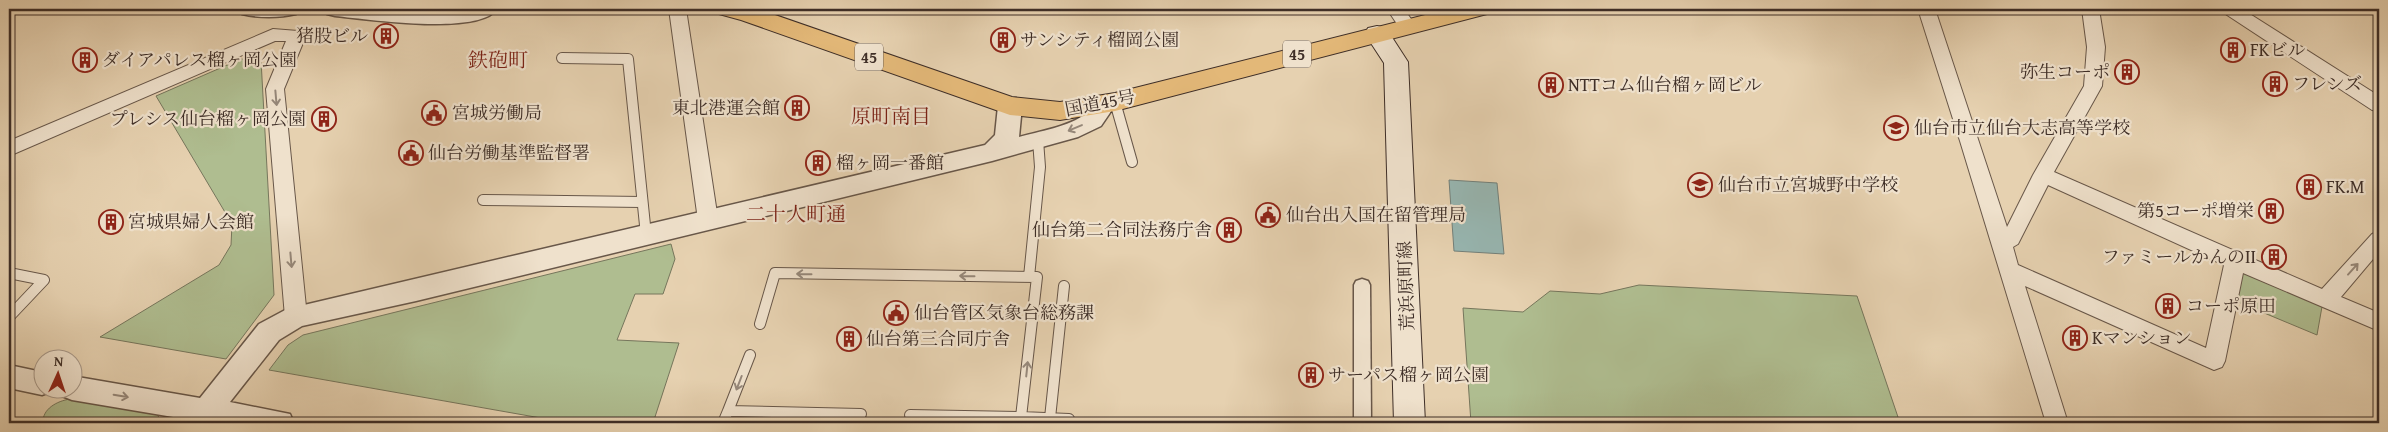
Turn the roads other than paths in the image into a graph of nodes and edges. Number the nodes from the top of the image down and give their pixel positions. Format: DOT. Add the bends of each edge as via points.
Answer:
graph roads {
  1 [pos="250,9"];
  2 [pos="288,9"];
  3 [pos="335,9"];
  4 [pos="486,9"];
  5 [pos="677,9"];
  6 [pos="727,9"];
  7 [pos="1479,9"];
  8 [pos="1926,9"];
  9 [pos="2091,9"];
  10 [pos="2230,9"];
  11 [pos="1401,18"];
  12 [pos="1377,34"];
  13 [pos="562,58"];
  14 [pos="1110,103"];
  15 [pos="2379,104"];
  16 [pos="1010,106"];
  17 [pos="1038,140"];
  18 [pos="9,149"];
  19 [pos="992,152"];
  20 [pos="1132,162"];
  21 [pos="2043,175"];
  22 [pos="483,200"];
  23 [pos="642,202"];
  24 [pos="708,220"];
  25 [pos="646,235"];
  26 [pos="2379,239"];
  27 [pos="2000,244"];
  28 [pos="2235,261"];
  29 [pos="2008,269"];
  30 [pos="9,273"];
  31 [pos="1029,277"];
  32 [pos="1362,284"];
  33 [pos="1064,286"];
  34 [pos="2326,299"];
  35 [pos="9,317"];
  36 [pos="296,317"];
  37 [pos="2379,322"];
  38 [pos="760,324"];
  39 [pos="750,354"];
  40 [pos="9,377"];
  41 [pos="32,381"];
  42 [pos="82,390"];
  43 [pos="728,411"];
  44 [pos="861,414"];
  45 [pos="910,415"];
  46 [pos="202,417"];
  47 [pos="1050,418"];
  48 [pos="1069,419"];
  49 [pos="1020,420"];
  50 [pos="280,423"];
  51 [pos="723,423"];
  52 [pos="1363,423"];
  53 [pos="1410,423"];
  54 [pos="2057,423"];
  1 -- 2 [label="street"];
  3 -- 4 [label="street" via="447,16 472,15"];
  5 -- 24 [label="street"];
  6 -- 16 [label="highway, 国道45号 / 45"];
  7 -- 11 [label="highway, 国道45号 / 45"];
  8 -- 27 [label="street"];
  9 -- 21 [label="street" via="2096,47 2093,86"];
  10 -- 15 [label="street"];
  11 -- 12 [label="highway, 国道45号 / 45"];
  12 -- 14 [label="highway, 国道45号 / 45"];
  12 -- 53 [label="main road, 荒浜原町線" via="1396,62"];
  13 -- 23 [label="lane" via="628,60"];
  14 -- 16 [label="highway, 国道45号 / 45" via="1060,111"];
  14 -- 17 [label="street, one-way" via="1094,120"];
  14 -- 20 [label="lane"];
  16 -- 19 [label="street" via="1008,138"];
  17 -- 19 [label="street"];
  17 -- 31 [label="lane" via="1040,168"];
  18 -- 36 [label="street, one-way" via="234,53 264,48 289,52 275,89"];
  19 -- 24 [label="street"];
  21 -- 27 [label="street" via="2011,239"];
  21 -- 28 [label="street"];
  22 -- 23 [label="lane"];
  23 -- 25 [label="lane"];
  24 -- 25 [label="street"];
  25 -- 36 [label="street"];
  34 -- 26 [label="street, one-way"];
  27 -- 29 [label="street"];
  28 -- 29 [label="street" via="2214,360"];
  28 -- 34 [label="street"];
  29 -- 54 [label="street"];
  30 -- 35 [label="lane" via="44,280"];
  31 -- 38 [label="lane, one-way" via="775,273"];
  49 -- 31 [label="lane, one-way" via="1037,277"];
  32 -- 52 [label="street"];
  33 -- 47 [label="lane"];
  34 -- 37 [label="street"];
  36 -- 46 [label="street" via="269,332"];
  39 -- 43 [label="lane, one-way"];
  40 -- 41 [label="street"];
  42 -- 46 [label="street, one-way"];
  43 -- 44 [label="lane"];
  43 -- 51 [label="lane"];
  45 -- 49 [label="lane"];
  46 -- 50 [label="street"];
  47 -- 48 [label="lane"];
  47 -- 49 [label="lane"];
}
